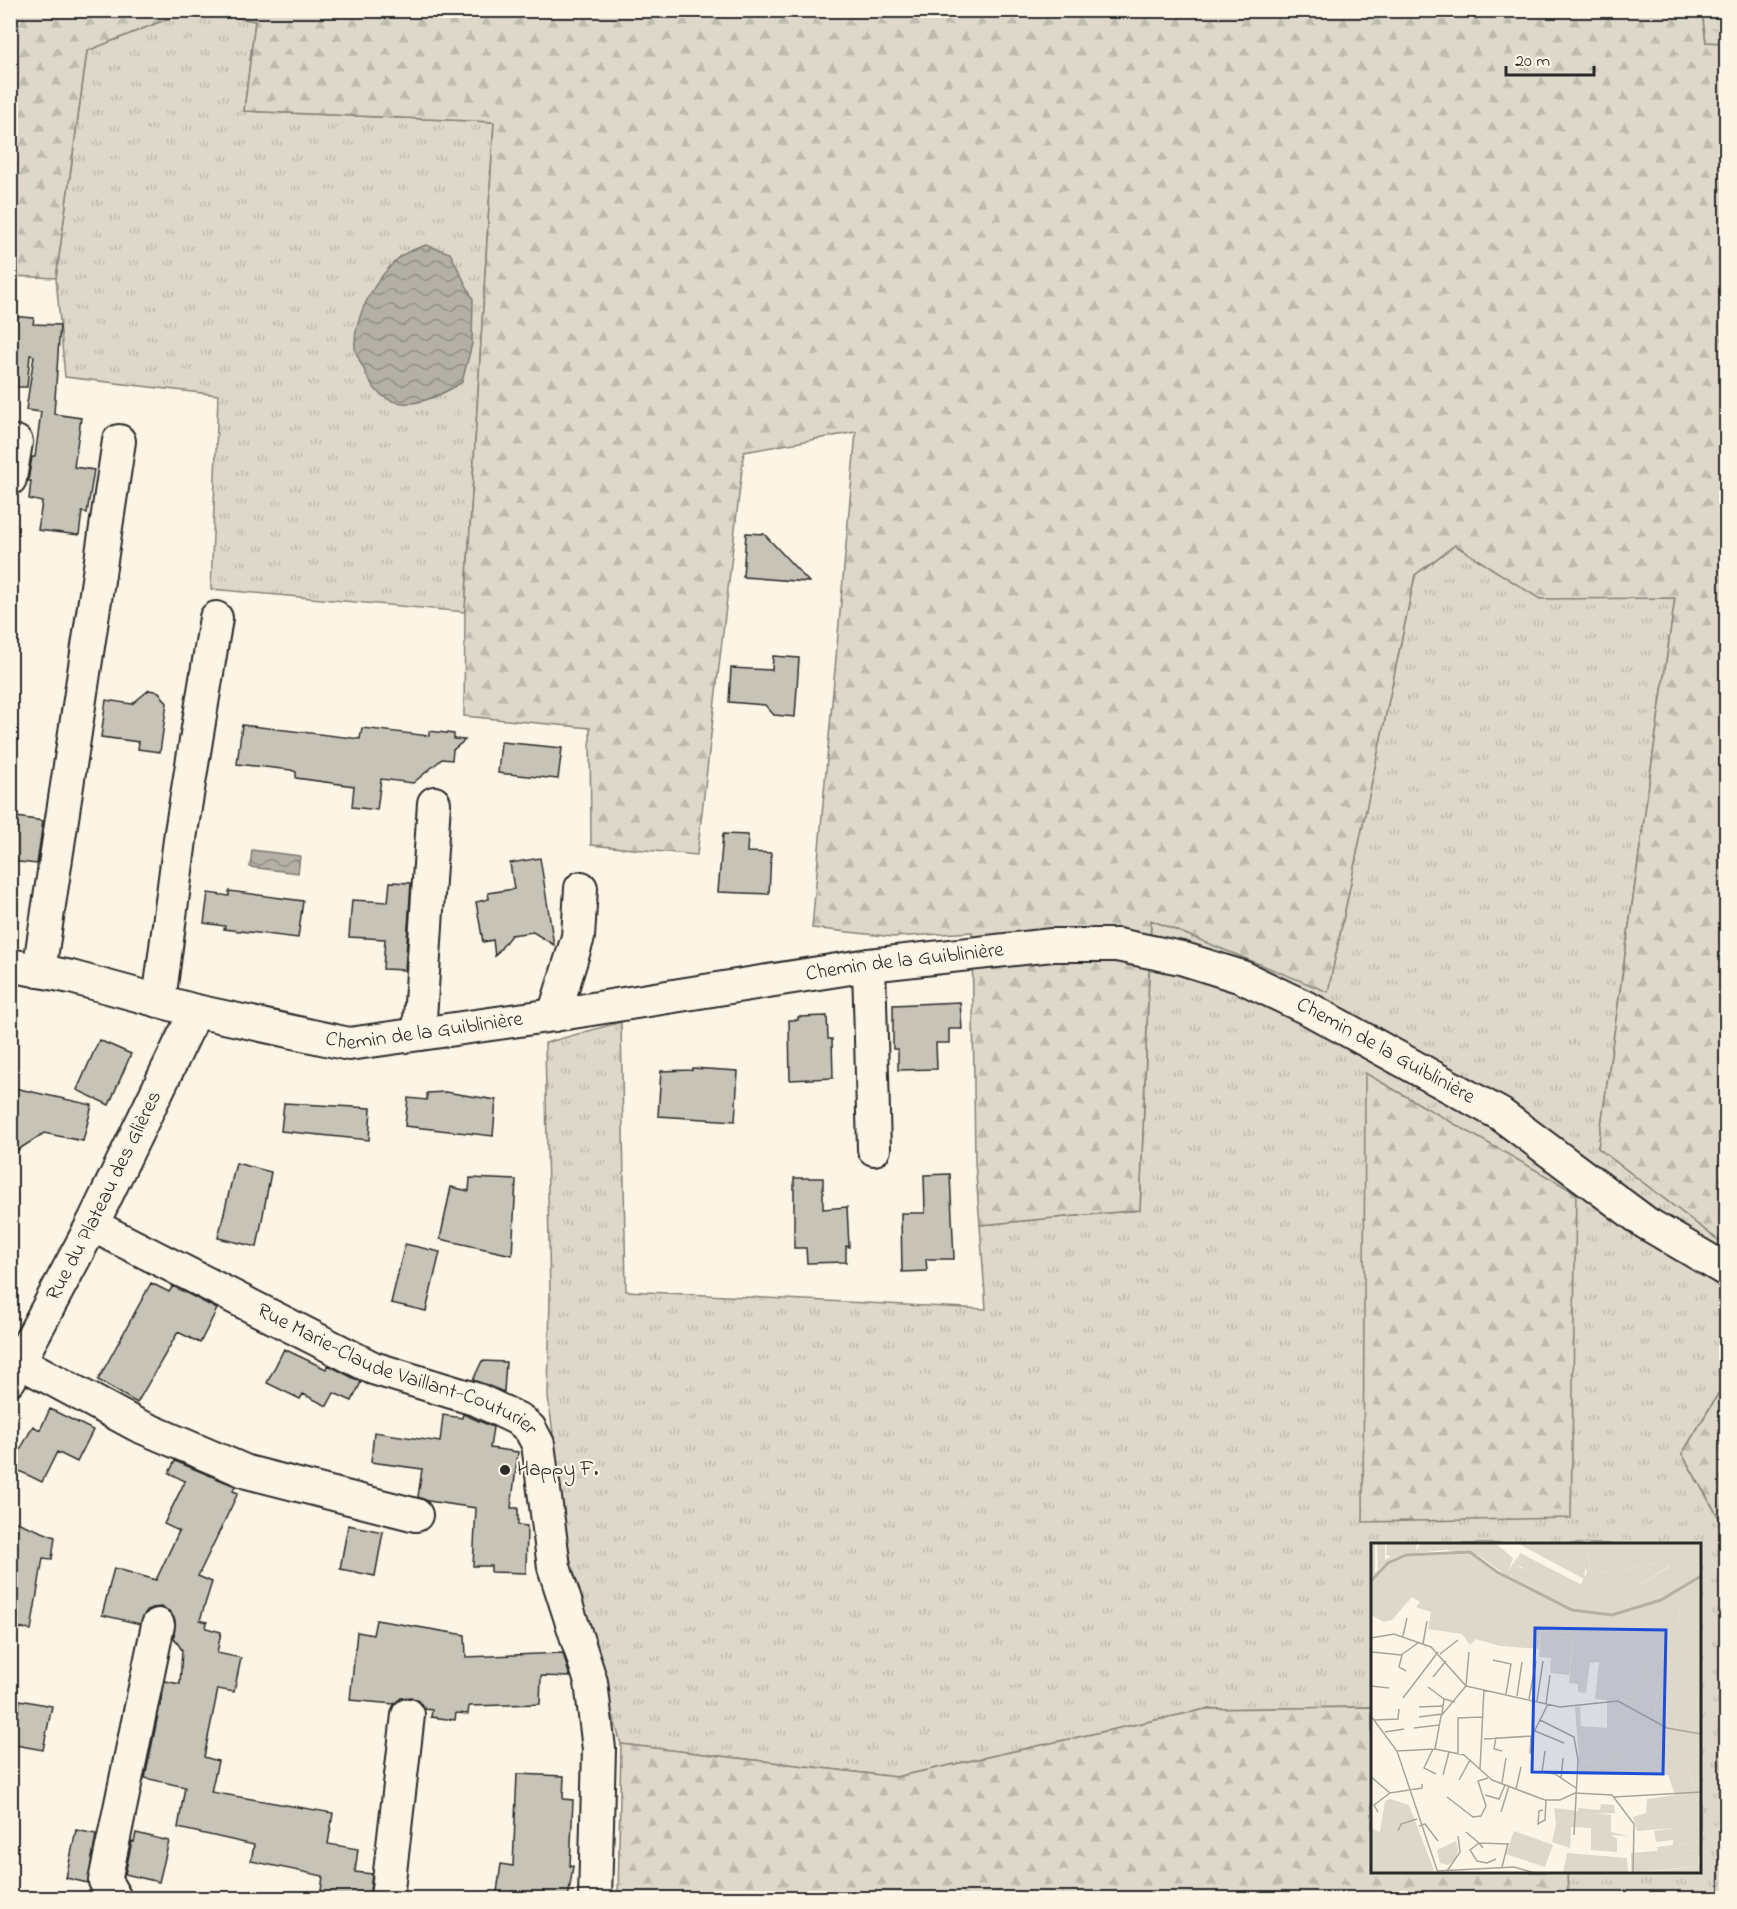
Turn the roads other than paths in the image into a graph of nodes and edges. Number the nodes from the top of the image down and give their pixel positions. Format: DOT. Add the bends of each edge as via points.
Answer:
graph roads {
  1 [pos="119,441"];
  2 [pos="16,442"];
  3 [pos="10,478"];
  4 [pos="216,618"];
  5 [pos="434,803"];
  6 [pos="581,888"];
  7 [pos="869,965"];
  8 [pos="25,968"];
  9 [pos="159,1001"];
  10 [pos="196,1011"];
  11 [pos="554,1015"];
  12 [pos="419,1034"];
  13 [pos="874,1149"];
  14 [pos="92,1225"];
  15 [pos="1726,1270"];
  16 [pos="15,1370"];
  17 [pos="416,1515"];
  18 [pos="158,1625"];
  19 [pos="408,1715"];
  20 [pos="115,1899"];
  21 [pos="387,1899"];
  22 [pos="595,1899"];
  1 -- 8 [label="street"];
  2 -- 3 [label="street"];
  4 -- 9 [label="street" via="181,832"];
  5 -- 12 [label="street"];
  6 -- 11 [label="street" via="578,937"];
  7 -- 11 [label="street, Chemin de la Guiblinière"];
  7 -- 13 [label="street"];
  7 -- 15 [label="street, Chemin de la Guiblinière" via="1052,945 1117,945 1181,958 1242,977 1311,1010 1500,1114 1646,1223"];
  8 -- 9 [label="street, Chemin de la Guiblinière"];
  9 -- 10 [label="street, Chemin de la Guiblinière"];
  10 -- 12 [label="street, Chemin de la Guiblinière" via="349,1044"];
  10 -- 14 [label="street, Rue du Plateau des Glières"];
  11 -- 12 [label="street, Chemin de la Guiblinière"];
  14 -- 16 [label="street, Rue du Plateau des Glières"];
  14 -- 22 [label="street, Rue Marie-Claude Vaillant-Couturier" via="373,1368 478,1400 520,1420 530,1430 538,1444 554,1567 591,1682 599,1749"];
  16 -- 17 [label="street" via="247,1473"];
  18 -- 20 [label="street" via="105,1881"];
  19 -- 21 [label="street"];
}
